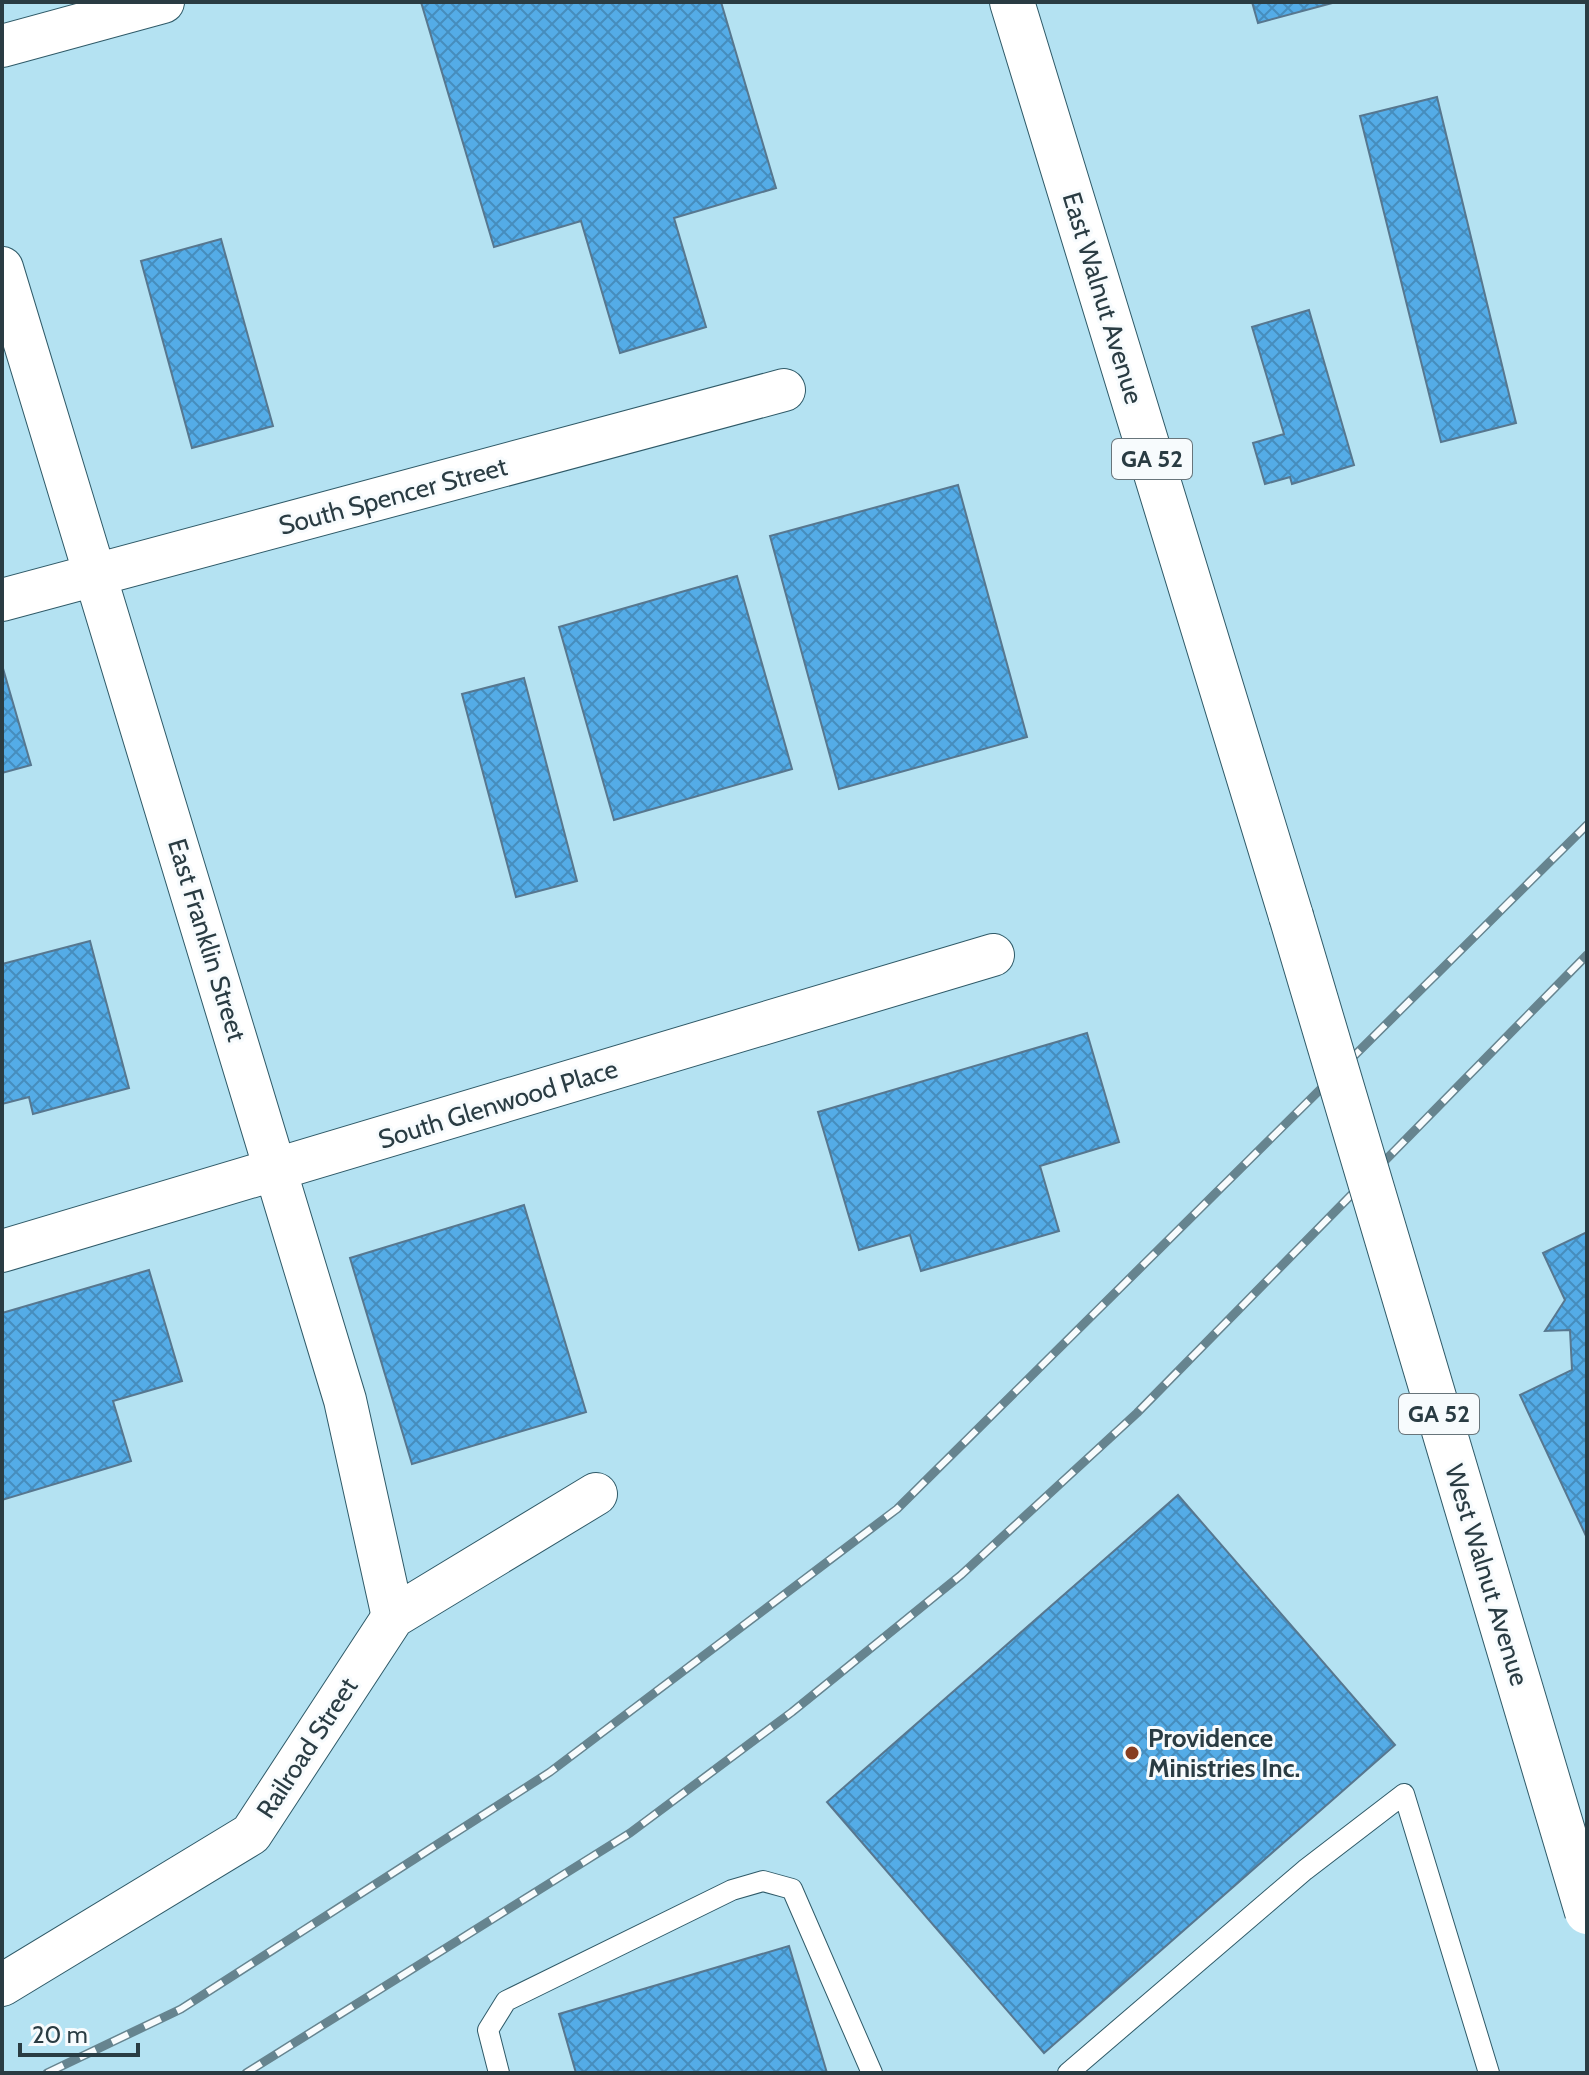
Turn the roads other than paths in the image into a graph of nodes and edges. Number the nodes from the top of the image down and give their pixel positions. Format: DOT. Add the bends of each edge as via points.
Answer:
graph roads {
  1 [pos="163,2"];
  2 [pos="1012,2"];
  3 [pos="2,46"];
  4 [pos="2,268"];
  5 [pos="784,390"];
  6 [pos="96,576"];
  7 [pos="2,600"];
  8 [pos="1291,916"];
  9 [pos="993,955"];
  10 [pos="277,1170"];
  11 [pos="2,1251"];
  12 [pos="596,1494"];
  13 [pos="393,1617"];
  14 [pos="1587,1912"];
  15 [pos="2,1985"];
  16 [pos="499,2073"];
  17 [pos="872,2073"];
  18 [pos="1068,2073"];
  19 [pos="1489,2073"];
  1 -- 3 [label="street"];
  2 -- 8 [label="main road, East Walnut Avenue / GA 52"];
  4 -- 6 [label="street, East Franklin Street"];
  5 -- 6 [label="street, South Spencer Street"];
  6 -- 7 [label="street, South Spencer Street"];
  6 -- 10 [label="street, East Franklin Street"];
  8 -- 14 [label="main road, West Walnut Avenue / GA 52, bridge"];
  9 -- 10 [label="street, South Glenwood Place"];
  10 -- 11 [label="street, South Glenwood Place"];
  10 -- 13 [label="street, East Franklin Street" via="345,1400"];
  12 -- 13 [label="street, Railroad Street"];
  13 -- 15 [label="street, Railroad Street" via="251,1834"];
  16 -- 17 [label="lane" via="488,2030 506,2001 732,1890 763,1881 792,1889"];
  18 -- 19 [label="lane" via="1305,1870 1404,1794"];
}
